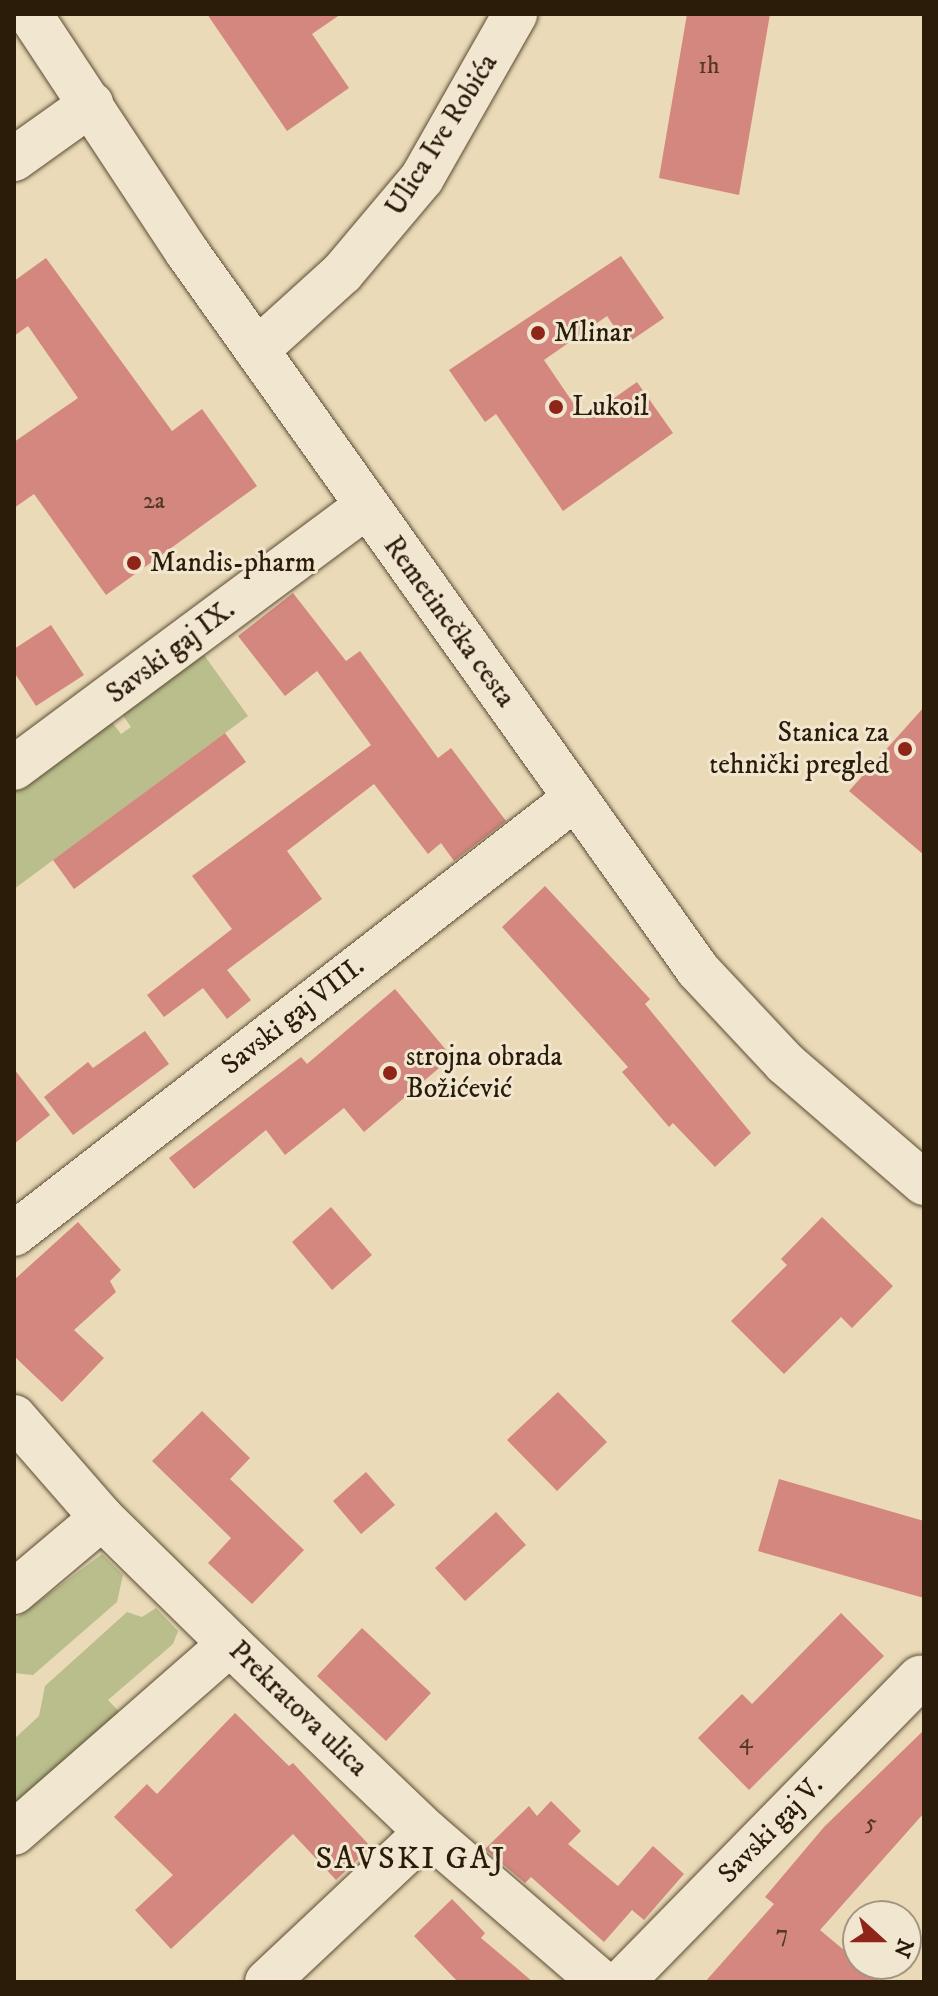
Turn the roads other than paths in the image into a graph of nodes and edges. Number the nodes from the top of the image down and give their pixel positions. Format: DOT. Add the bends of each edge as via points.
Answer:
graph roads {
  1 [pos="30,14"];
  2 [pos="515,14"];
  3 [pos="91,104"];
  4 [pos="14,159"];
  5 [pos="257,350"];
  6 [pos="366,507"];
  7 [pos="14,768"];
  8 [pos="573,800"];
  9 [pos="924,1183"];
  10 [pos="14,1234"];
  11 [pos="14,1417"];
  12 [pos="102,1518"];
  13 [pos="14,1592"];
  14 [pos="230,1644"];
  15 [pos="920,1678"];
  16 [pos="427,1832"];
  17 [pos="14,1833"];
  18 [pos="267,1982"];
  19 [pos="601,1982"];
  20 [pos="622,1982"];
  1 -- 3 [label="street, Remetinečka cesta"];
  2 -- 5 [label="street, Ulica Ive Robića" via="422,178 342,273"];
  3 -- 4 [label="street"];
  3 -- 5 [label="street, Remetinečka cesta"];
  5 -- 6 [label="street, Remetinečka cesta"];
  6 -- 7 [label="street, Savski gaj IX."];
  6 -- 8 [label="street, Remetinečka cesta"];
  8 -- 9 [label="street, Remetinečka cesta" via="698,970 740,1017 868,1140"];
  8 -- 10 [label="street, Savski gaj VIII."];
  11 -- 12 [label="street, Prekratova ulica"];
  12 -- 13 [label="street"];
  12 -- 14 [label="street, Prekratova ulica"];
  14 -- 16 [label="street, Prekratova ulica"];
  14 -- 17 [label="street"];
  15 -- 20 [label="street, Savski gaj V."];
  16 -- 18 [label="street"];
  16 -- 19 [label="street, Prekratova ulica"];
}
